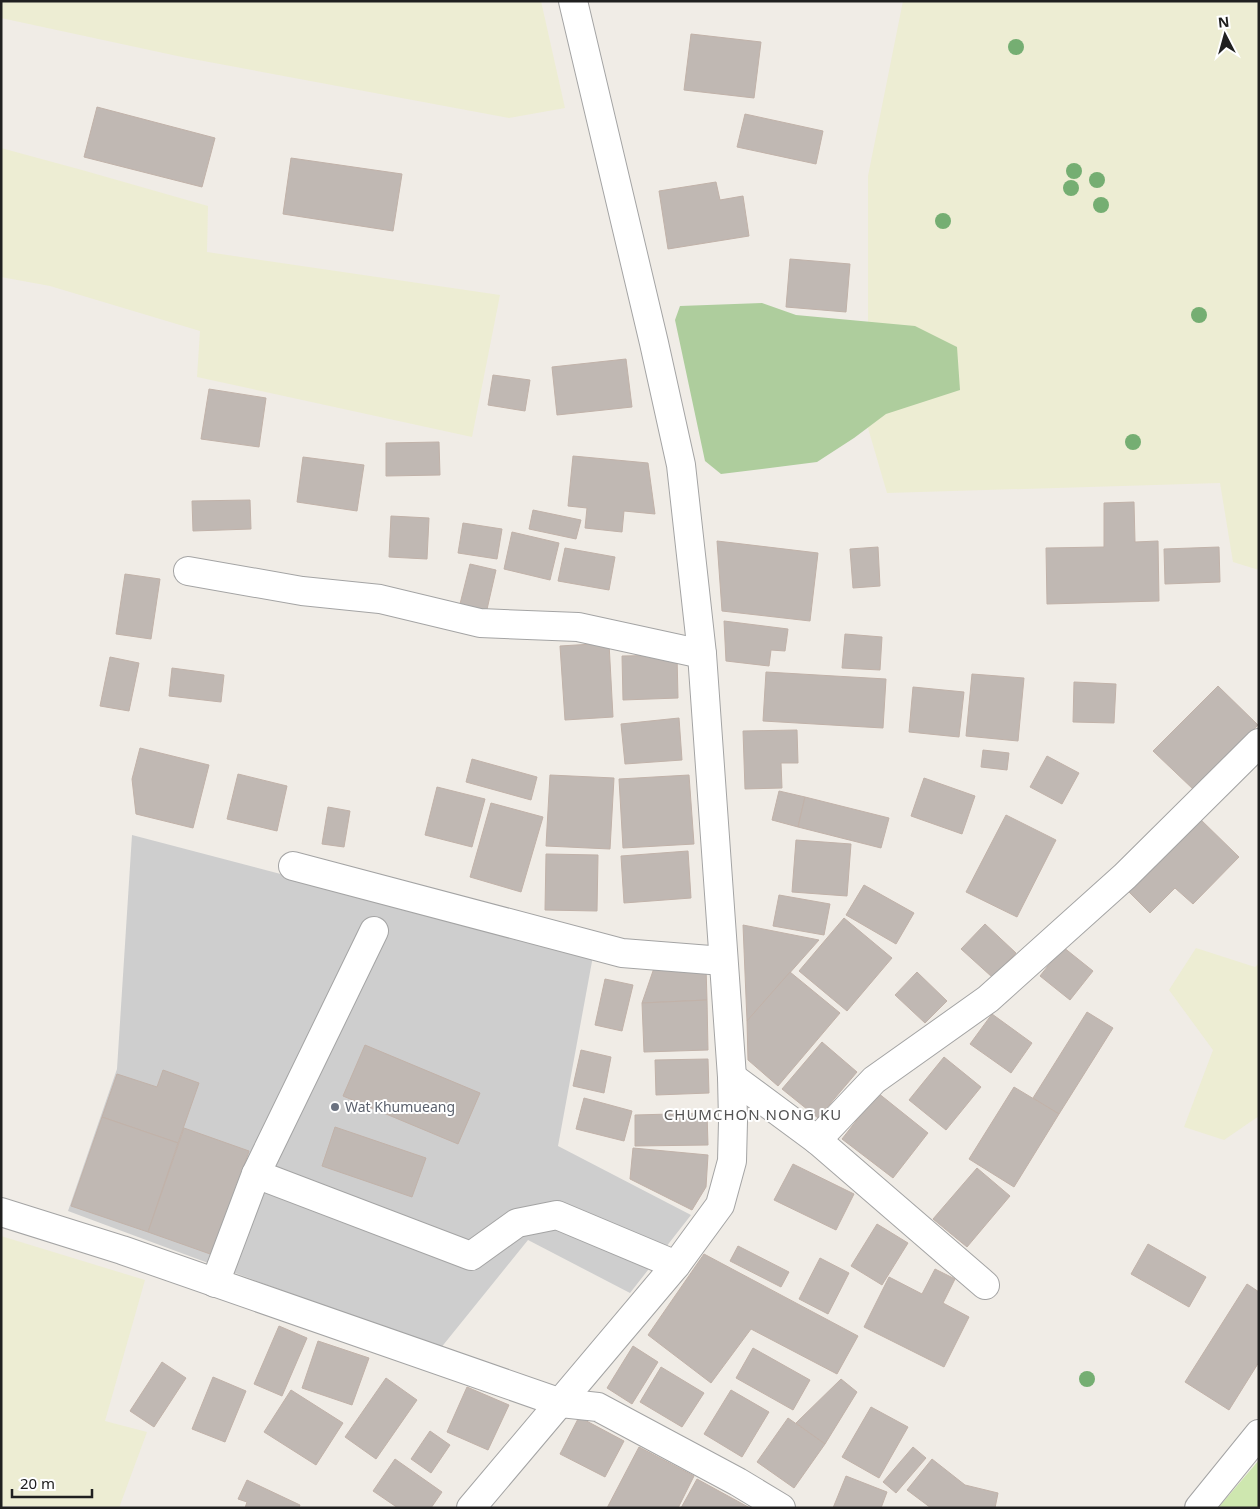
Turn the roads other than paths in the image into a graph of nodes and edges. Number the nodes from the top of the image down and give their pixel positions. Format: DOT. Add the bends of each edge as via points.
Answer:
graph roads {
  1 [pos="573,1"];
  2 [pos="188,571"];
  3 [pos="702,654"];
  4 [pos="1259,743"];
  5 [pos="293,866"];
  6 [pos="374,931"];
  7 [pos="723,961"];
  8 [pos="732,1077"];
  9 [pos="817,1140"];
  10 [pos="256,1174"];
  11 [pos="1,1212"];
  12 [pos="676,1266"];
  13 [pos="215,1283"];
  14 [pos="984,1285"];
  15 [pos="561,1403"];
  16 [pos="1259,1434"];
  17 [pos="471,1508"];
  18 [pos="782,1508"];
  19 [pos="1199,1508"];
  1 -- 3 [label="street" via="681,465"];
  2 -- 3 [label="street" via="302,591 380,599 480,623 578,627"];
  3 -- 7 [label="street"];
  4 -- 9 [label="street" via="1125,876 988,999 874,1080"];
  5 -- 7 [label="street" via="622,953"];
  6 -- 10 [label="street"];
  7 -- 8 [label="street"];
  8 -- 9 [label="street"];
  8 -- 12 [label="street" via="732,1161 720,1205"];
  9 -- 14 [label="street"];
  10 -- 12 [label="street" via="471,1256 517,1223 557,1215"];
  10 -- 13 [label="street"];
  11 -- 13 [label="street"];
  12 -- 15 [label="street"];
  13 -- 15 [label="street"];
  15 -- 17 [label="street"];
  15 -- 18 [label="street" via="598,1407"];
  16 -- 19 [label="street"];
}
